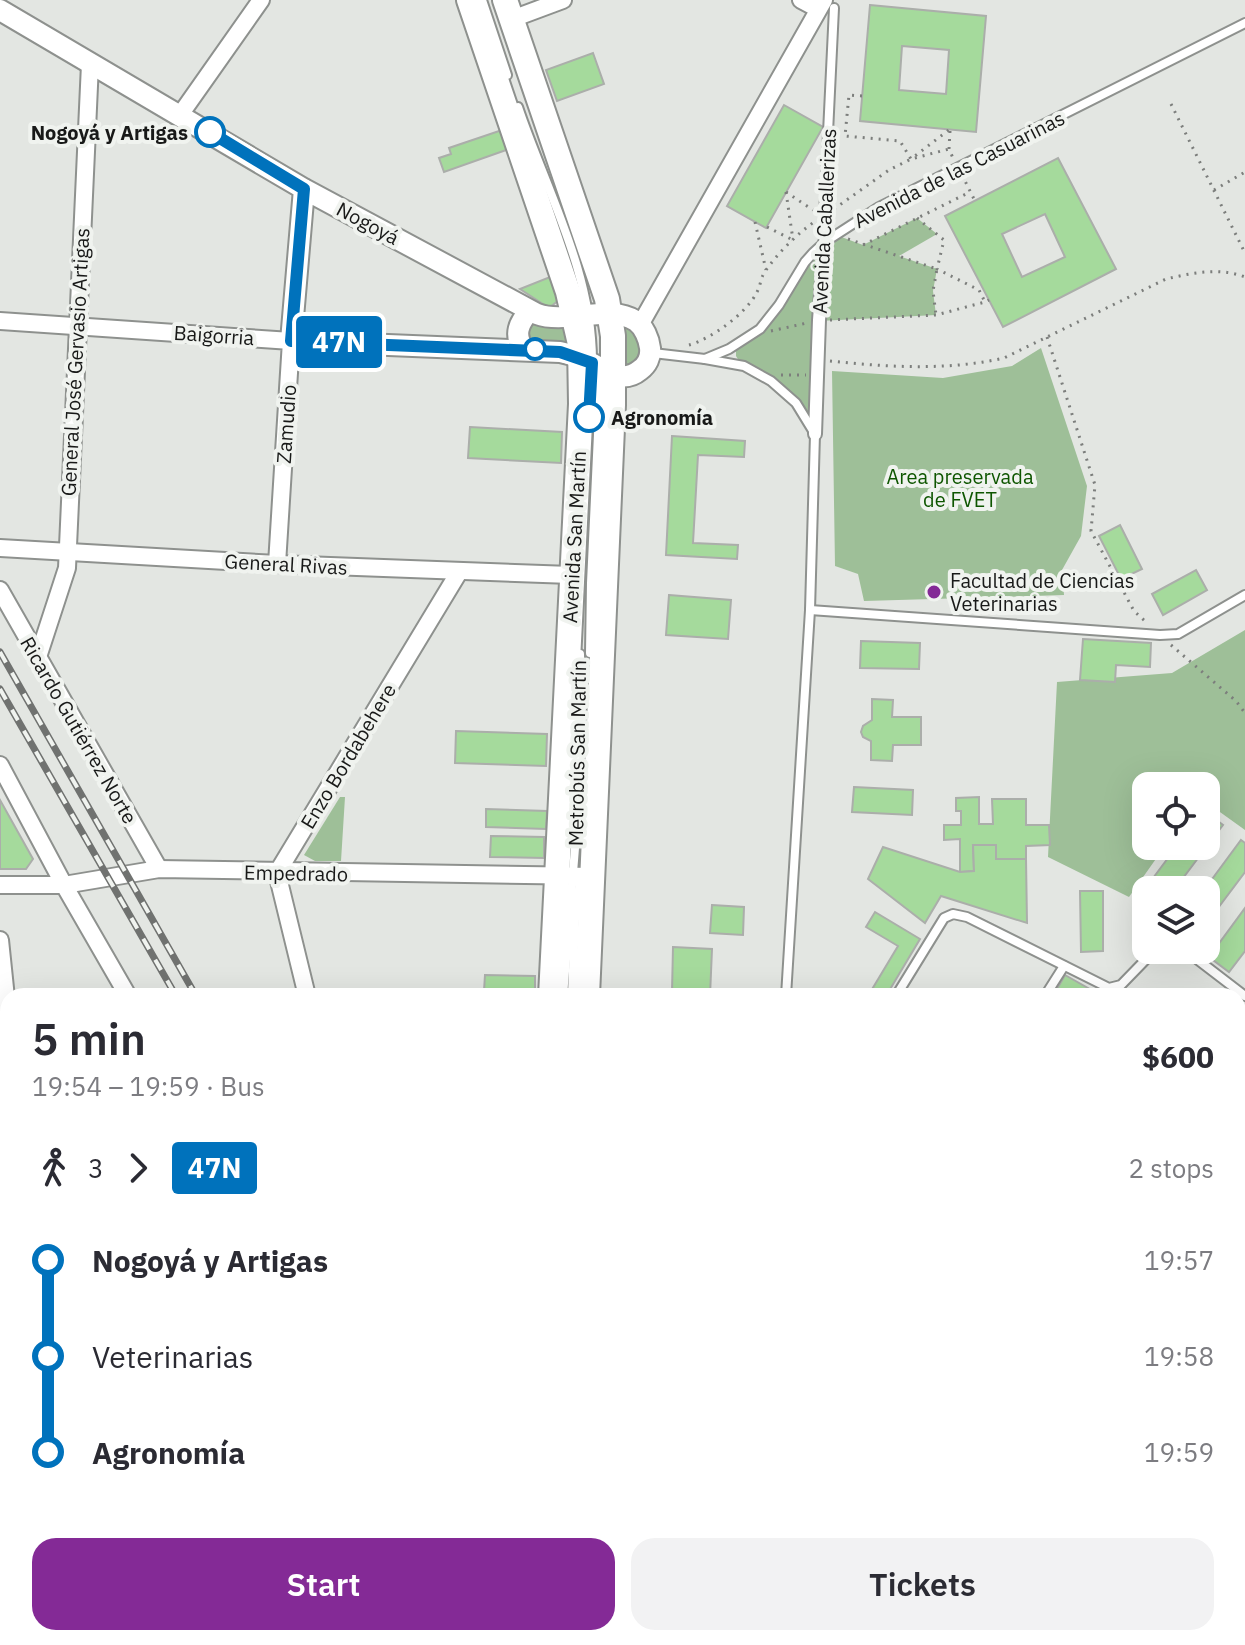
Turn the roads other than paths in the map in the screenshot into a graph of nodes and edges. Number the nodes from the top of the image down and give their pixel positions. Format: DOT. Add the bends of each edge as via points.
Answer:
graph roads {
  1 [pos="261,0"];
  2 [pos="469,0"];
  3 [pos="482,0"];
  4 [pos="563,0"];
  5 [pos="801,0"];
  6 [pos="825,6"];
  7 [pos="0,10"];
  8 [pos="508,10"];
  9 [pos="1245,23"];
  10 [pos="90,64"];
  11 [pos="511,86"];
  12 [pos="515,100"];
  13 [pos="180,115"];
  14 [pos="534,118"];
  15 [pos="304,189"];
  16 [pos="831,238"];
  17 [pos="530,311"];
  18 [pos="595,318"];
  19 [pos="0,321"];
  20 [pos="640,325"];
  21 [pos="76,326"];
  22 [pos="742,339"];
  23 [pos="291,341"];
  24 [pos="602,342"];
  25 [pos="524,349"];
  26 [pos="656,354"];
  27 [pos="705,359"];
  28 [pos="744,366"];
  29 [pos="597,367"];
  30 [pos="815,434"];
  31 [pos="608,537"];
  32 [pos="0,548"];
  33 [pos="67,552"];
  34 [pos="277,564"];
  35 [pos="459,572"];
  36 [pos="571,575"];
  37 [pos="0,590"];
  38 [pos="1245,595"];
  39 [pos="810,610"];
  40 [pos="591,621"];
  41 [pos="38,657"];
  42 [pos="0,765"];
  43 [pos="159,869"];
  44 [pos="277,873"];
  45 [pos="576,876"];
  46 [pos="0,885"];
  47 [pos="64,885"];
  48 [pos="0,940"];
  49 [pos="1141,964"];
  50 [pos="1203,964"];
  51 [pos="1064,966"];
  52 [pos="5,988"];
  53 [pos="123,988"];
  54 [pos="305,988"];
  55 [pos="553,988"];
  56 [pos="564,988"];
  57 [pos="572,988"];
  58 [pos="586,988"];
  59 [pos="786,988"];
  60 [pos="901,988"];
  61 [pos="1050,988"];
  62 [pos="1235,988"];
  1 -- 13 [label="street"];
  2 -- 18 [label="main road, Avenida San Martín"];
  3 -- 11 [label="lane"];
  4 -- 8 [label="street"];
  5 -- 6 [label="street"];
  6 -- 16 [label="lane, Avenida Caballerizas" via="824,216"];
  6 -- 20 [label="street"];
  7 -- 10 [label="street, Nogoyá"];
  8 -- 18 [label="main road, Avenida San Martín"];
  9 -- 16 [label="lane, Avenida de las Casuarinas" via="879,207"];
  10 -- 13 [label="street, Nogoyá"];
  10 -- 21 [label="street, General José Gervasio Artigas"];
  12 -- 18 [label="lane"];
  13 -- 15 [label="street, Nogoyá"];
  14 -- 18 [label="lane" via="596,296"];
  15 -- 17 [label="street, Nogoyá"];
  15 -- 23 [label="street, Zamudio"];
  16 -- 22 [label="lane, Avenida de las Casuarinas" via="805,262 760,329"];
  16 -- 30 [label="street, Avenida Caballerizas" via="819,320"];
  17 -- 18 [label="street, Nogoyá" via="543,317"];
  17 -- 25 [label="street" via="518,329"];
  18 -- 20 [label="street, Nogoyá" via="622,316"];
  18 -- 29 [label="main road, Avenida San Martín"];
  18 -- 29 [label="main road, Avenida San Martín"];
  19 -- 21 [label="street, Baigorria"];
  20 -- 26 [label="street"];
  21 -- 23 [label="street, Baigorria"];
  21 -- 33 [label="street, General José Gervasio Artigas"];
  22 -- 27 [label="lane, Avenida de las Casuarinas"];
  22 -- 28 [label="lane" via="736,356"];
  23 -- 25 [label="street, Baigorria"];
  23 -- 34 [label="street, Zamudio"];
  24 -- 29 [label="lane, Metrobús San Martín"];
  25 -- 29 [label="street, Baigorria" via="560,352"];
  26 -- 27 [label="lane"];
  26 -- 29 [label="street" via="637,373 624,377"];
  27 -- 28 [label="lane"];
  28 -- 30 [label="lane" via="783,390"];
  29 -- 31 [label="main road, Avenida San Martín"];
  29 -- 36 [label="main road, Avenida San Martín" via="581,404"];
  29 -- 40 [label="lane, Metrobús San Martín"];
  29 -- 45 [label="lane, Metrobús San Martín" via="581,573"];
  30 -- 39 [label="lane"];
  31 -- 40 [label="lane, Metrobús San Martín"];
  31 -- 45 [label="main road, Avenida San Martín"];
  32 -- 33 [label="street, General Rivas"];
  33 -- 34 [label="street, General Rivas"];
  33 -- 41 [label="street, General José Gervasio Artigas" via="67,568"];
  34 -- 35 [label="street, General Rivas"];
  35 -- 36 [label="street, General Rivas"];
  35 -- 44 [label="street, Enzo Bordabehere"];
  36 -- 45 [label="main road, Avenida San Martín"];
  37 -- 41 [label="street, Ricardo Gutiérrez Norte"];
  38 -- 39 [label="lane" via="1178,634 1160,635"];
  39 -- 59 [label="lane"];
  40 -- 45 [label="lane, Metrobús San Martín" via="590,732"];
  41 -- 43 [label="street, Ricardo Gutiérrez Norte"];
  42 -- 47 [label="street"];
  43 -- 44 [label="street, Empedrado"];
  43 -- 47 [label="street, Empedrado"];
  44 -- 45 [label="street, Empedrado"];
  44 -- 54 [label="street"];
  45 -- 55 [label="main road, Avenida San Martín"];
  45 -- 56 [label="lane, Metrobús San Martín"];
  45 -- 57 [label="lane, Metrobús San Martín"];
  45 -- 58 [label="main road, Avenida San Martín"];
  46 -- 47 [label="street, Empedrado"];
  47 -- 53 [label="street"];
  48 -- 52 [label="street"];
  49 -- 51 [label="lane" via="1121,985 1109,988"];
  50 -- 62 [label="lane"];
  51 -- 60 [label="lane" via="953,914 944,918"];
  51 -- 61 [label="lane"];
}
